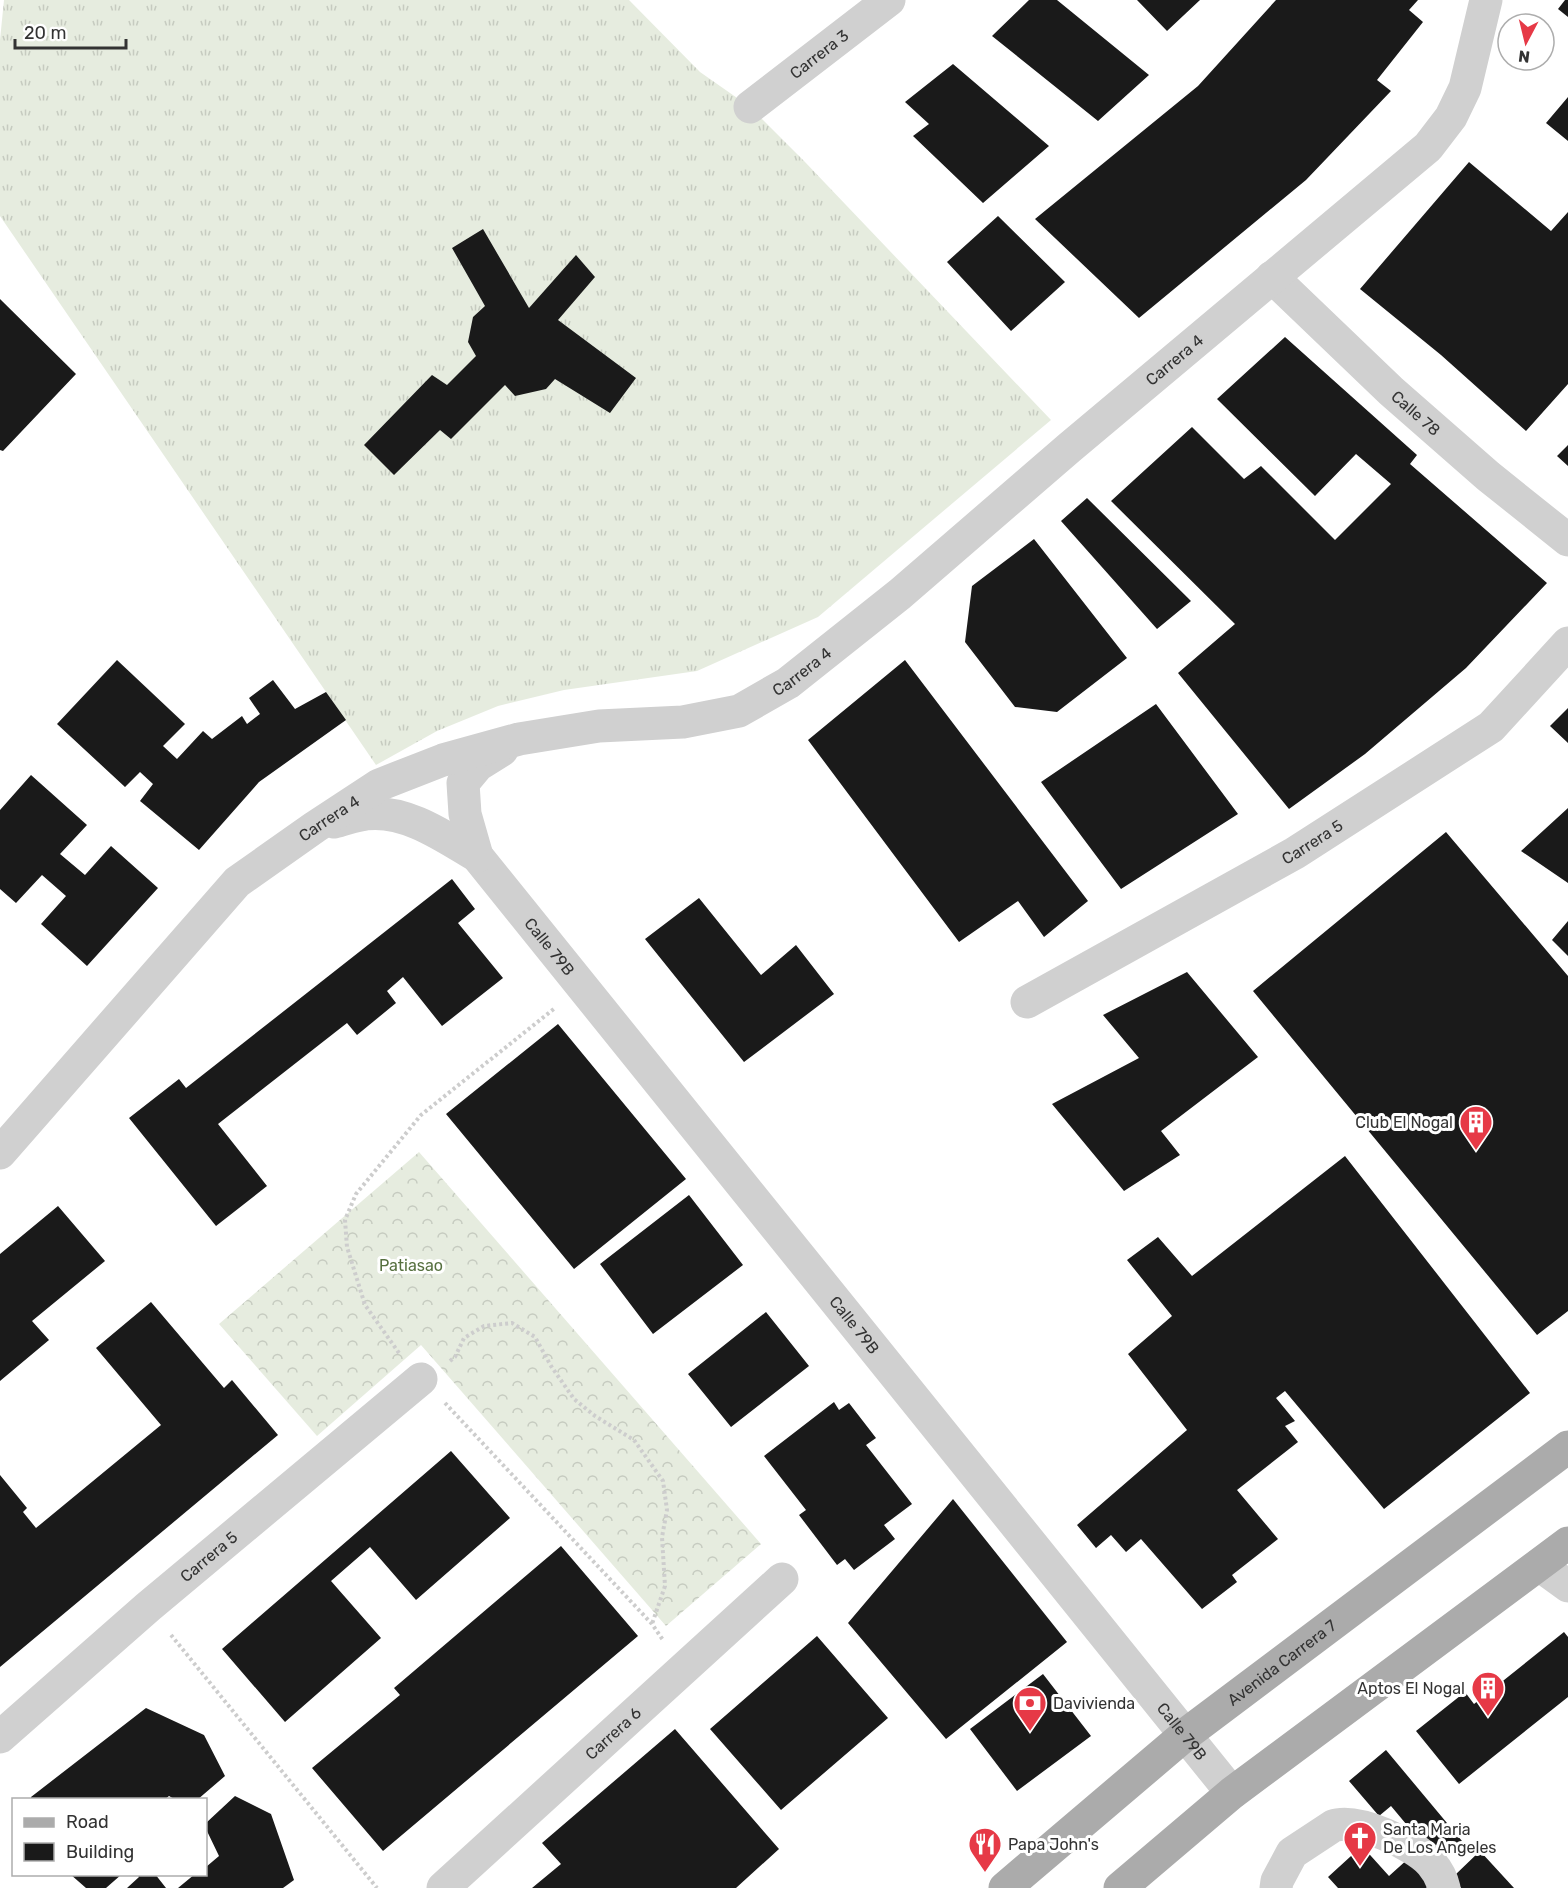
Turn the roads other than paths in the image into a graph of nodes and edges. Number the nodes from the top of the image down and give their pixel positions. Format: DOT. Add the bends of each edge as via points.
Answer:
graph roads {
  1 [pos="889,0"];
  2 [pos="1486,0"];
  3 [pos="750,107"];
  4 [pos="1272,277"];
  5 [pos="1568,540"];
  6 [pos="1568,643"];
  7 [pos="519,739"];
  8 [pos="315,827"];
  9 [pos="477,856"];
  10 [pos="1027,1002"];
  11 [pos="0,1153"];
  12 [pos="422,1379"];
  13 [pos="1568,1446"];
  14 [pos="1568,1543"];
  15 [pos="1539,1565"];
  16 [pos="782,1579"];
  17 [pos="1568,1586"];
  18 [pos="1185,1735"];
  19 [pos="0,1737"];
  20 [pos="1232,1793"];
  21 [pos="442,1888"];
  22 [pos="1005,1888"];
  23 [pos="1120,1888"];
  24 [pos="1276,1888"];
  25 [pos="1444,1888"];
  1 -- 3 [label="street, Carrera 3"];
  2 -- 4 [label="street, Carrera 4" via="1465,88 1428,147"];
  4 -- 5 [label="street, Calle 78" via="1391,391"];
  4 -- 7 [label="street, Carrera 4" via="900,594 788,682 739,711 683,722 599,726"];
  6 -- 10 [label="street, Carrera 5" via="1491,727 1295,853"];
  7 -- 8 [label="street, Carrera 4" via="443,760 380,785"];
  7 -- 9 [label="street, Calle 79B" via="478,765 463,783 465,814"];
  8 -- 9 [label="street, Calle 79B" via="367,814 394,815 433,830"];
  8 -- 11 [label="street, Carrera 4" via="237,882"];
  9 -- 18 [label="street, Calle 79B"];
  12 -- 19 [label="street, Carrera 5" via="148,1607"];
  13 -- 18 [label="main road, Avenida Carrera 7"];
  14 -- 15 [label="main road"];
  15 -- 17 [label="street"];
  15 -- 20 [label="main road"];
  16 -- 21 [label="street, Carrera 6"];
  18 -- 20 [label="street, Calle 79B"];
  18 -- 22 [label="main road, Avenida Carrera 7"];
  20 -- 23 [label="main road"];
  24 -- 25 [label="street" via="1292,1853 1340,1824 1363,1827 1412,1847 1430,1863"];
}
